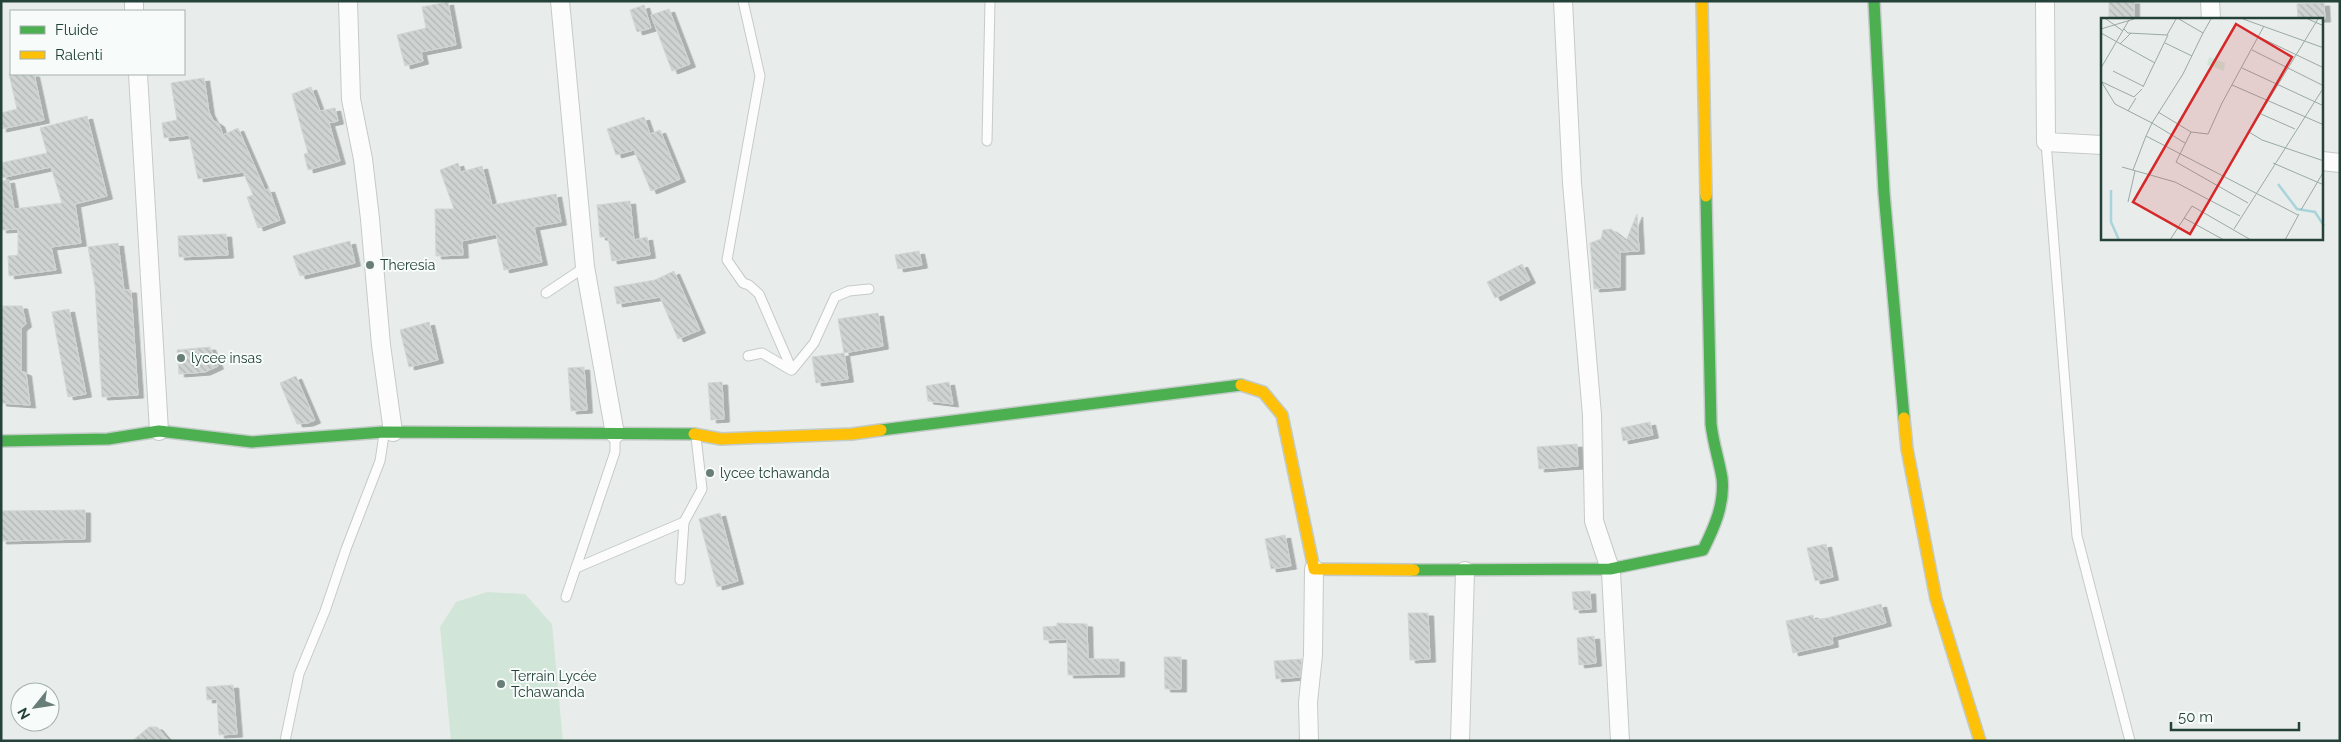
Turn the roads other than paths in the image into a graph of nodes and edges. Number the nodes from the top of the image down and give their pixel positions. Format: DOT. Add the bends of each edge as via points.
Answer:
graph roads {
  1 [pos="348,1"];
  2 [pos="560,1"];
  3 [pos="743,1"];
  4 [pos="990,1"];
  5 [pos="1563,1"];
  6 [pos="1702,1"];
  7 [pos="1874,1"];
  8 [pos="2045,1"];
  9 [pos="2210,1"];
  10 [pos="2211,18"];
  11 [pos="138,75"];
  12 [pos="987,140"];
  13 [pos="2046,142"];
  14 [pos="2101,145"];
  15 [pos="2324,161"];
  16 [pos="2340,163"];
  17 [pos="585,267"];
  18 [pos="869,290"];
  19 [pos="546,293"];
  20 [pos="748,356"];
  21 [pos="792,370"];
  22 [pos="160,431"];
  23 [pos="388,432"];
  24 [pos="615,434"];
  25 [pos="695,434"];
  26 [pos="1,441"];
  27 [pos="684,522"];
  28 [pos="576,568"];
  29 [pos="1610,568"];
  30 [pos="1314,569"];
  31 [pos="1465,570"];
  32 [pos="680,580"];
  33 [pos="566,597"];
  34 [pos="285,741"];
  35 [pos="1309,741"];
  36 [pos="1460,741"];
  37 [pos="1620,741"];
  38 [pos="1980,741"];
  39 [pos="2130,741"];
  1 -- 23 [label="street" via="351,99 363,159 377,279"];
  2 -- 17 [label="street"];
  3 -- 21 [label="lane" via="760,76 727,260 743,283 759,294"];
  4 -- 12 [label="lane"];
  5 -- 29 [label="street" via="1572,183 1592,415 1594,521"];
  6 -- 29 [label="street" via="1711,424 1722,480 1718,521 1702,550"];
  7 -- 38 [label="street" via="1884,194 1906,449 1936,599"];
  8 -- 13 [label="street"];
  9 -- 10 [label="street"];
  11 -- 22 [label="street"];
  13 -- 14 [label="street"];
  13 -- 39 [label="lane" via="2077,536"];
  15 -- 16 [label="street"];
  17 -- 19 [label="lane"];
  17 -- 24 [label="street"];
  18 -- 21 [label="lane" via="849,291 836,297 814,343"];
  20 -- 21 [label="lane" via="762,353"];
  22 -- 23 [label="street" via="252,442"];
  22 -- 26 [label="street" via="108,439"];
  23 -- 24 [label="street"];
  23 -- 34 [label="lane" via="325,611 299,674"];
  24 -- 25 [label="street"];
  24 -- 28 [label="lane" via="615,452"];
  25 -- 27 [label="lane" via="702,489"];
  25 -- 30 [label="street" via="721,439 852,434 1244,385 1264,392 1282,415"];
  27 -- 28 [label="lane"];
  27 -- 32 [label="lane"];
  28 -- 33 [label="lane"];
  29 -- 31 [label="street"];
  29 -- 37 [label="street"];
  30 -- 31 [label="street"];
  30 -- 35 [label="street"];
  31 -- 36 [label="street"];
}
